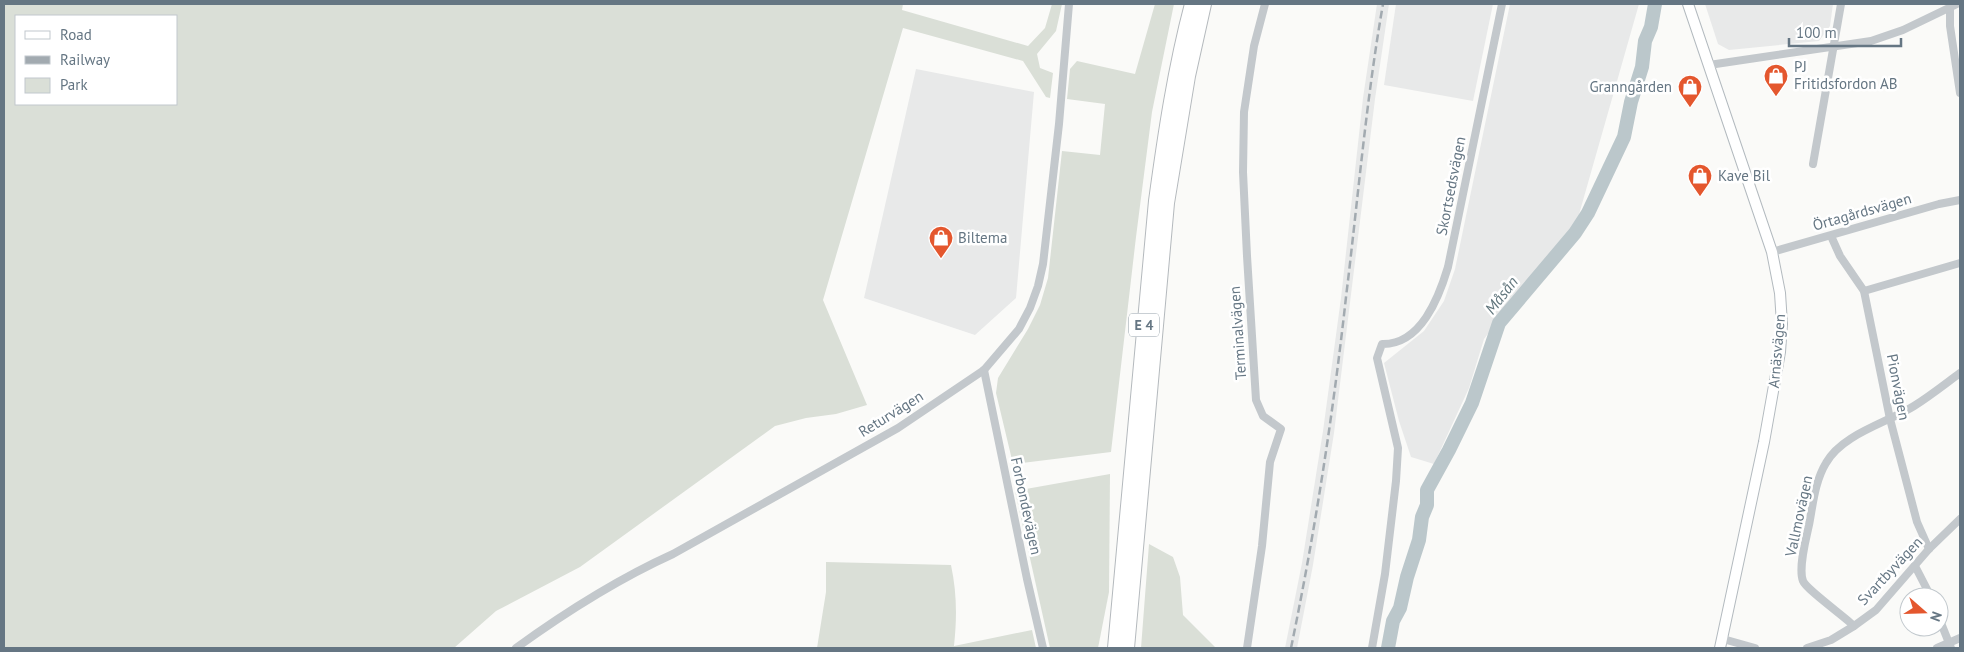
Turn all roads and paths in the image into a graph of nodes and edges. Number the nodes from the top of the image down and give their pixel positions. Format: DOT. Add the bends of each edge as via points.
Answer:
graph roads {
  1 [pos="1069,4"];
  2 [pos="1192,4"];
  3 [pos="1204,4"];
  4 [pos="1265,4"];
  5 [pos="1502,4"];
  6 [pos="1688,4"];
  7 [pos="1841,4"];
  8 [pos="1953,5"];
  9 [pos="1834,46"];
  10 [pos="1709,65"];
  11 [pos="1960,88"];
  12 [pos="1813,164"];
  13 [pos="1960,200"];
  14 [pos="1831,236"];
  15 [pos="1772,252"];
  16 [pos="1960,263"];
  17 [pos="1864,291"];
  18 [pos="984,370"];
  19 [pos="1960,373"];
  20 [pos="1890,419"];
  21 [pos="1960,519"];
  22 [pos="1928,548"];
  23 [pos="1915,566"];
  24 [pos="1926,587"];
  25 [pos="1854,626"];
  26 [pos="1960,638"];
  27 [pos="1722,644"];
  28 [pos="1950,645"];
  29 [pos="516,648"];
  30 [pos="1043,648"];
  31 [pos="1115,648"];
  32 [pos="1127,648"];
  33 [pos="1247,648"];
  34 [pos="1372,648"];
  35 [pos="1754,648"];
  36 [pos="1807,648"];
  37 [pos="1937,648"];
  1 -- 18 [label="street, Returvägen" via="1059,124 1038,286 1019,328"];
  2 -- 31 [label="highway, E 4" via="1174,83 1156,201"];
  3 -- 32 [label="highway, E 4" via="1188,76 1167,203"];
  4 -- 33 [label="street, Terminalvägen" via="1254,46 1244,112 1243,172 1256,400 1262,416 1281,429 1270,462"];
  5 -- 34 [label="street, Skortsedsvägen" via="1441,291 1424,321 1396,342 1382,344 1377,358 1398,448 1385,574"];
  6 -- 10 [label="street, Arnäsvägen"];
  7 -- 9 [label="street"];
  8 -- 9 [label="street" via="1903,30 1871,41"];
  8 -- 11 [label="street" via="1950,26"];
  9 -- 10 [label="street"];
  9 -- 12 [label="street"];
  10 -- 15 [label="street, Arnäsvägen"];
  13 -- 14 [label="street, Örtagårdsvägen"];
  14 -- 15 [label="street, Örtagårdsvägen"];
  14 -- 17 [label="street, Pionvägen" via="1840,256"];
  15 -- 27 [label="street, Arnäsvägen" via="1780,293 1780,352"];
  16 -- 17 [label="street"];
  17 -- 20 [label="street, Pionvägen"];
  18 -- 29 [label="street, Returvägen" via="898,428 650,564"];
  18 -- 30 [label="street, Forbondevägen"];
  19 -- 20 [label="street, Vallmovägen"];
  20 -- 22 [label="street, Pionvägen" via="1917,522"];
  20 -- 25 [label="street, Vallmovägen" via="1850,439 1826,462 1818,480 1807,533 1803,582"];
  21 -- 22 [label="street, Svartbyvägen"];
  22 -- 23 [label="street, Svartbyvägen"];
  23 -- 24 [label="street"];
  23 -- 25 [label="street, Svartbyvägen" via="1876,610"];
  25 -- 36 [label="street, Svartbyvägen" via="1831,640"];
  26 -- 28 [label="street"];
  27 -- 35 [label="street"];
  28 -- 37 [label="street"];
}
